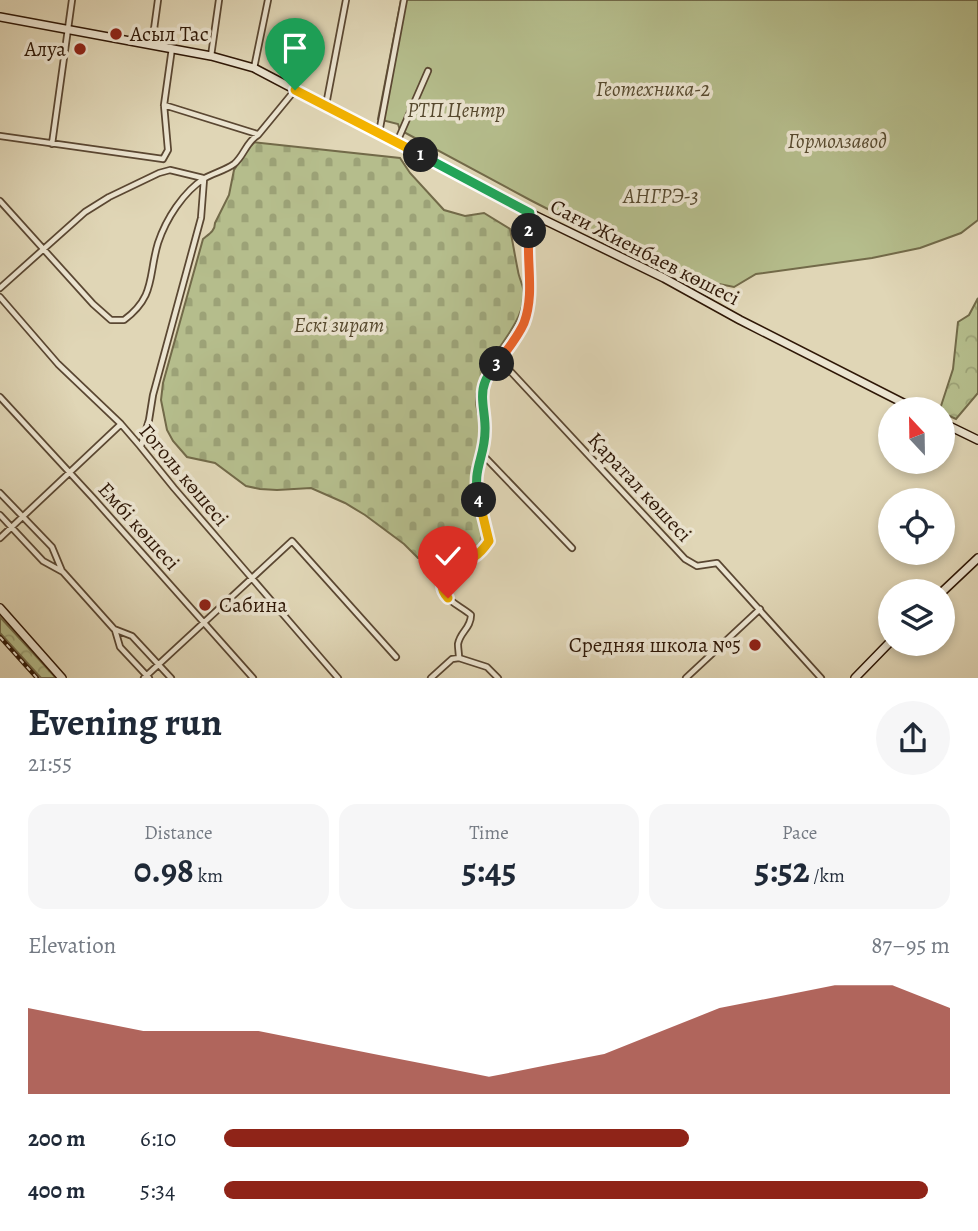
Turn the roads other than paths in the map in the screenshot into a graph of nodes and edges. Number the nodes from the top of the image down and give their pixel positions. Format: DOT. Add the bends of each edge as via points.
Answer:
graph roads {
  1 [pos="72,0"];
  2 [pos="158,0"];
  3 [pos="219,0"];
  4 [pos="268,0"];
  5 [pos="346,0"];
  6 [pos="404,0"];
  7 [pos="0,17"];
  8 [pos="68,29"];
  9 [pos="152,44"];
  10 [pos="172,48"];
  11 [pos="211,56"];
  12 [pos="254,68"];
  13 [pos="428,71"];
  14 [pos="295,90"];
  15 [pos="164,105"];
  16 [pos="326,106"];
  17 [pos="379,133"];
  18 [pos="258,135"];
  19 [pos="0,136"];
  20 [pos="397,142"];
  21 [pos="52,144"];
  22 [pos="163,159"];
  23 [pos="170,170"];
  24 [pos="204,179"];
  25 [pos="0,201"];
  26 [pos="530,213"];
  27 [pos="44,248"];
  28 [pos="0,288"];
  29 [pos="0,297"];
  30 [pos="500,360"];
  31 [pos="0,397"];
  32 [pos="891,397"];
  33 [pos="121,424"];
  34 [pos="956,429"];
  35 [pos="978,440"];
  36 [pos="141,446"];
  37 [pos="482,454"];
  38 [pos="69,472"];
  39 [pos="0,493"];
  40 [pos="0,515"];
  41 [pos="22,516"];
  42 [pos="11,527"];
  43 [pos="0,538"];
  44 [pos="572,548"];
  45 [pos="978,558"];
  46 [pos="63,572"];
  47 [pos="251,578"];
  48 [pos="955,580"];
  49 [pos="0,608"];
  50 [pos="760,609"];
  51 [pos="204,622"];
  52 [pos="114,629"];
  53 [pos="878,654"];
  54 [pos="396,657"];
  55 [pos="459,657"];
  56 [pos="158,664"];
  57 [pos="146,677"];
  58 [pos="62,678"];
  59 [pos="171,678"];
  60 [pos="253,678"];
  61 [pos="338,678"];
  62 [pos="431,678"];
  63 [pos="498,678"];
  64 [pos="686,678"];
  65 [pos="821,678"];
  66 [pos="855,678"];
  1 -- 8 [label="street"];
  2 -- 9 [label="street"];
  3 -- 11 [label="street"];
  4 -- 12 [label="street"];
  5 -- 16 [label="street"];
  6 -- 17 [label="street"];
  7 -- 8 [label="main road, Сағи Жиенбаев көшесі"];
  8 -- 9 [label="main road, Сағи Жиенбаев көшесі"];
  8 -- 21 [label="street"];
  9 -- 10 [label="main road, Сағи Жиенбаев көшесі"];
  10 -- 11 [label="main road, Сағи Жиенбаев көшесі"];
  10 -- 15 [label="street"];
  11 -- 12 [label="main road, Сағи Жиенбаев көшесі"];
  12 -- 14 [label="main road, Сағи Жиенбаев көшесі"];
  13 -- 20 [label="street"];
  14 -- 16 [label="main road, Сағи Жиенбаев көшесі"];
  14 -- 18 [label="street"];
  15 -- 18 [label="street"];
  15 -- 22 [label="street" via="168,150"];
  16 -- 17 [label="main road, Сағи Жиенбаев көшесі"];
  17 -- 20 [label="main road, Сағи Жиенбаев көшесі"];
  18 -- 24 [label="street" via="235,163"];
  19 -- 21 [label="street"];
  20 -- 26 [label="main road, Сағи Жиенбаев көшесі"];
  21 -- 22 [label="street"];
  22 -- 23 [label="street"];
  23 -- 24 [label="street"];
  23 -- 27 [label="street" via="95,204"];
  24 -- 27 [label="street" via="175,207 158,243 146,296 124,320 111,320 93,304"];
  24 -- 36 [label="street" via="201,218"];
  25 -- 27 [label="street"];
  26 -- 30 [label="street" via="530,298 524,324"];
  26 -- 32 [label="main road, Сағи Жиенбаев көшесі"];
  27 -- 28 [label="street"];
  29 -- 33 [label="street, Гоголь көшесі" via="58,364"];
  30 -- 37 [label="street" via="485,382"];
  30 -- 50 [label="street, Қаратал көшесі" via="685,559 697,566 717,563"];
  31 -- 38 [label="street, Ембі көшесі"];
  33 -- 36 [label="street, Гоголь көшесі"];
  33 -- 38 [label="street"];
  34 -- 35 [label="main road"];
  36 -- 47 [label="street, Гоголь көшесі"];
  37 -- 44 [label="street"];
  37 -- 55 [label="street" via="477,490 489,541 471,559 454,564 441,582 444,594 471,615 470,626 458,644"];
  38 -- 41 [label="street"];
  38 -- 51 [label="street, Ембі көшесі"];
  39 -- 41 [label="street"];
  40 -- 42 [label="street"];
  41 -- 42 [label="street"];
  41 -- 46 [label="street" via="52,547"];
  42 -- 43 [label="street"];
  42 -- 46 [label="street" via="43,561"];
  45 -- 48 [label="main road"];
  46 -- 52 [label="street"];
  47 -- 51 [label="street"];
  47 -- 54 [label="street" via="292,541"];
  47 -- 61 [label="street, Гоголь көшесі"];
  49 -- 58 [label="main road"];
  50 -- 64 [label="street"];
  50 -- 65 [label="street, Қаратал көшесі"];
  51 -- 56 [label="street"];
  51 -- 60 [label="street, Ембі көшесі"];
  52 -- 56 [label="street" via="132,636"];
  52 -- 57 [label="street" via="120,647"];
  53 -- 66 [label="main road"];
  55 -- 62 [label="street"];
  55 -- 63 [label="street" via="487,667"];
  56 -- 57 [label="street"];
  56 -- 59 [label="street"];
}
